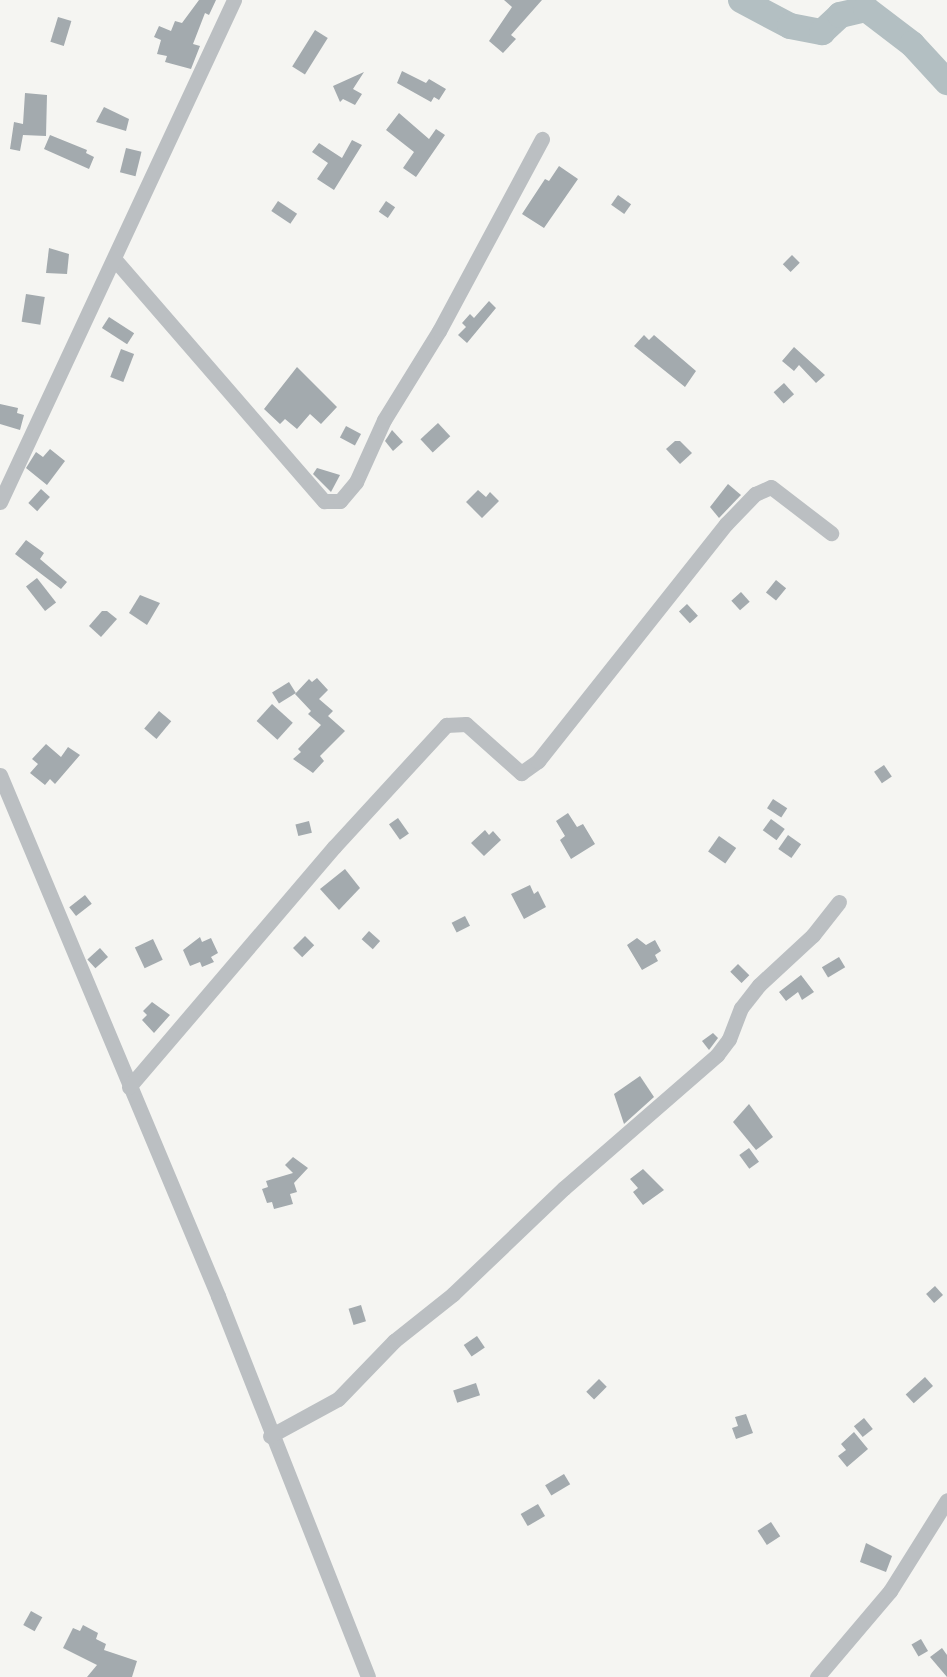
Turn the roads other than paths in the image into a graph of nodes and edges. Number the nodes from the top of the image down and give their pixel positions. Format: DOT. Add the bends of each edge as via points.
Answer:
graph roads {
  1 [pos="234,0"];
  2 [pos="542,139"];
  3 [pos="116,261"];
  4 [pos="0,502"];
  5 [pos="831,533"];
  6 [pos="0,775"];
  7 [pos="838,902"];
  8 [pos="129,1087"];
  9 [pos="270,1436"];
  10 [pos="947,1500"];
  11 [pos="368,1677"];
  12 [pos="817,1677"];
  1 -- 3 [label="street"];
  2 -- 3 [label="street" via="439,331 384,420 356,482 340,501 324,501"];
  3 -- 4 [label="street"];
  5 -- 8 [label="street" via="771,487 755,494 720,532 538,761 521,773 466,724 446,725 334,847"];
  6 -- 8 [label="street"];
  7 -- 9 [label="street" via="813,935 758,985 741,1008 729,1039 717,1055 571,1182 453,1294 394,1341 338,1399"];
  8 -- 9 [label="street" via="218,1296"];
  9 -- 11 [label="street" via="288,1471"];
  10 -- 12 [label="street" via="890,1591"];
}
